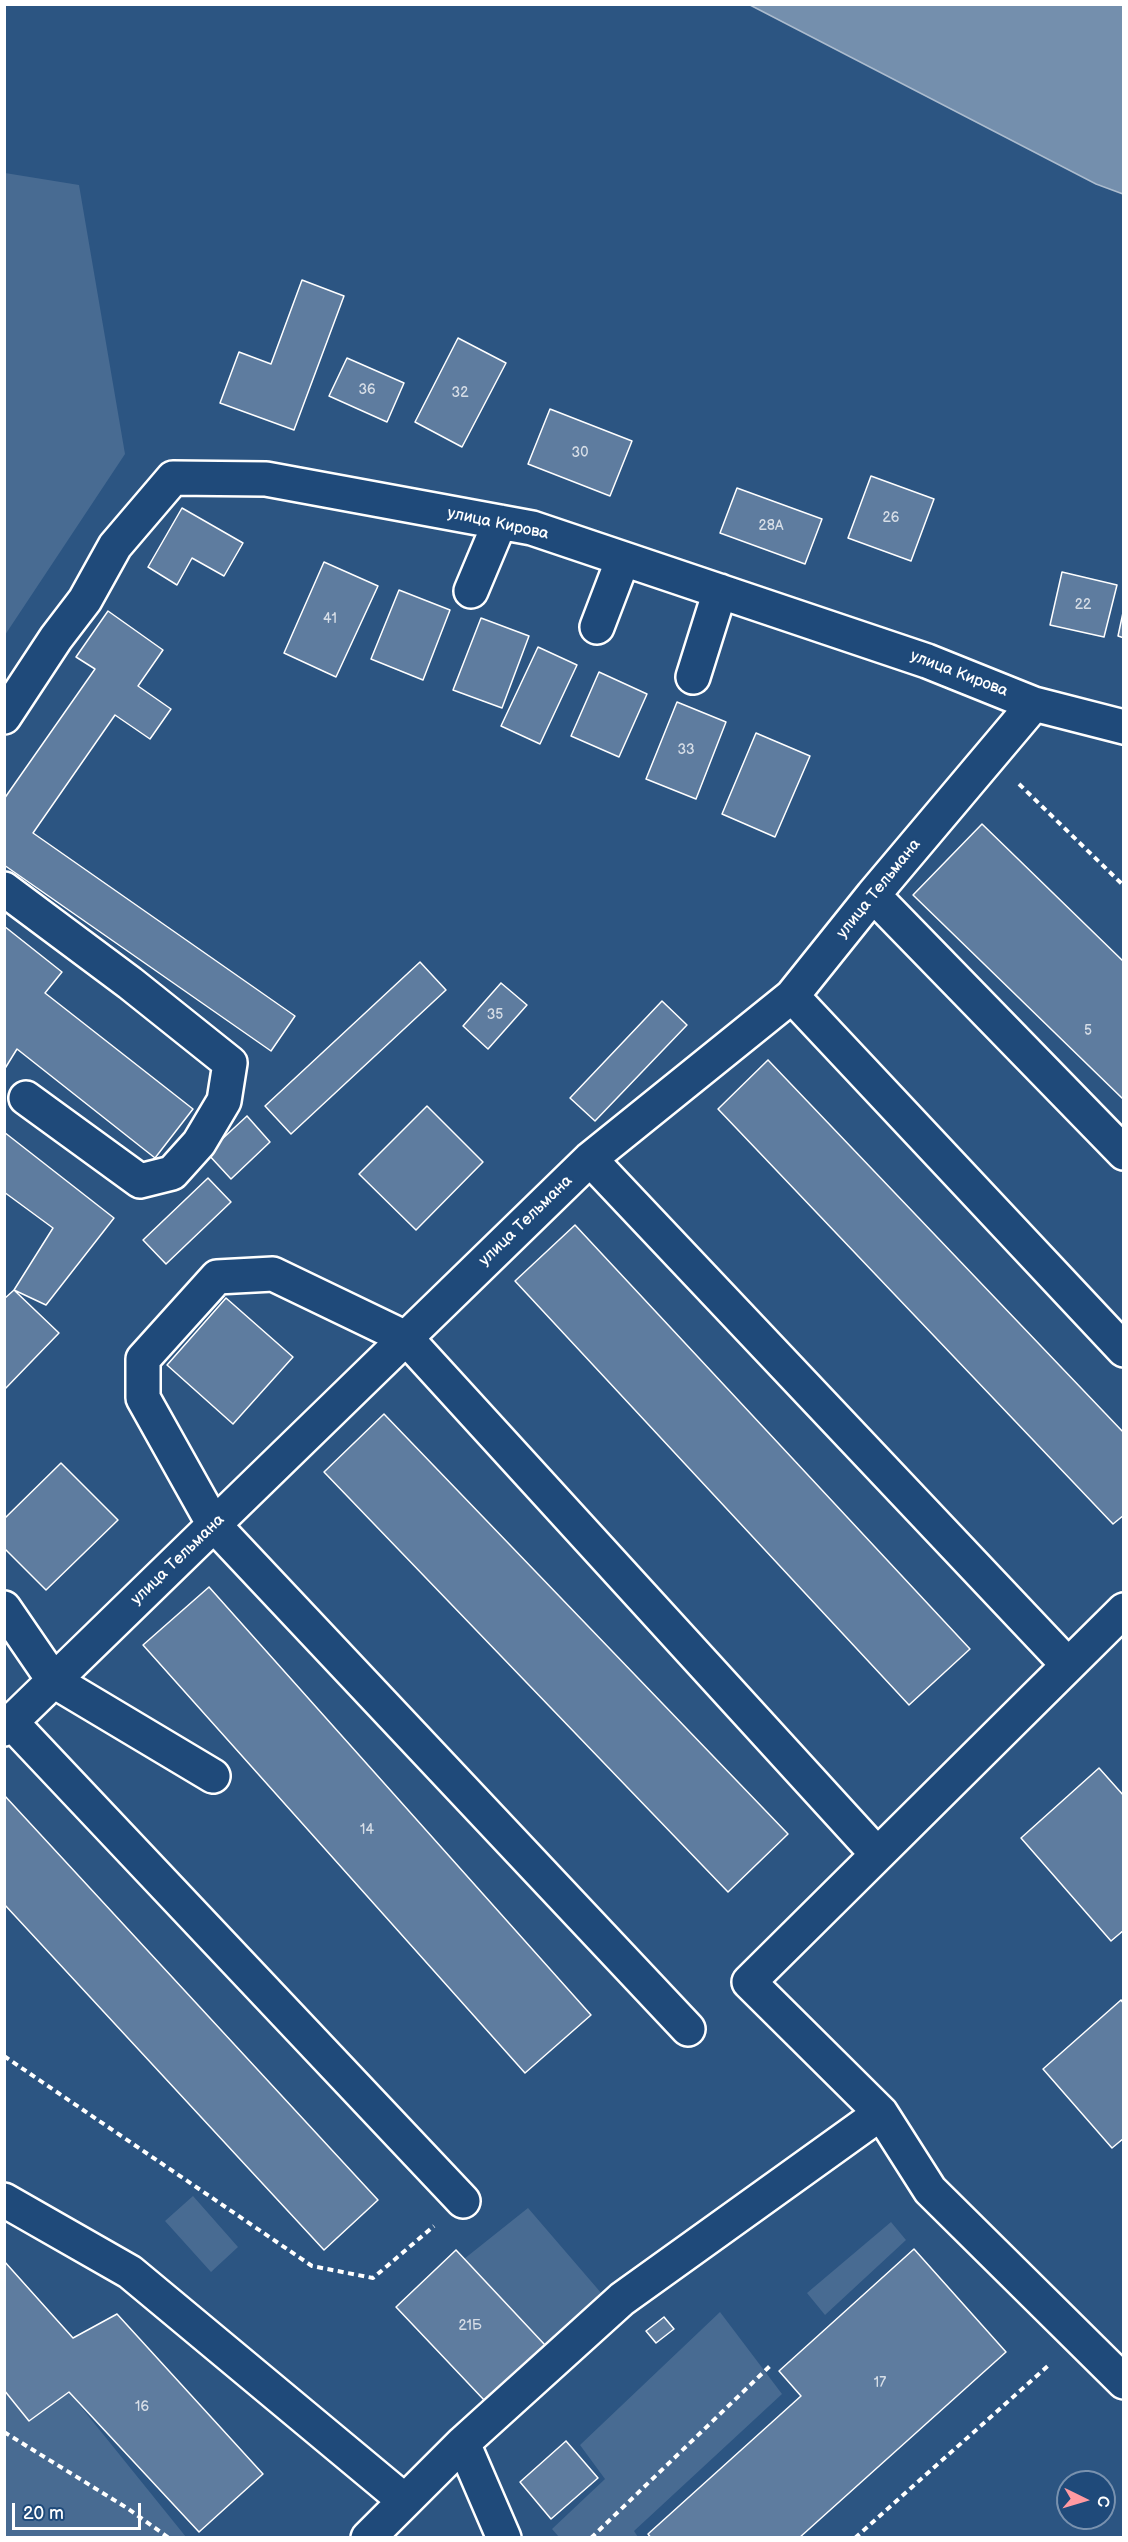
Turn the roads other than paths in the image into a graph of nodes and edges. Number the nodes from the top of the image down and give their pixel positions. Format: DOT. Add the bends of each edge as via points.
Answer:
graph roads {
  1 [pos="500,522"];
  2 [pos="623,559"];
  3 [pos="471,591"];
  4 [pos="720,591"];
  5 [pos="597,627"];
  6 [pos="693,677"];
  7 [pos="1034,704"];
  8 [pos="4,717"];
  9 [pos="1124,727"];
  10 [pos="4,889"];
  11 [pos="873,895"];
  12 [pos="792,996"];
  13 [pos="26,1098"];
  14 [pos="1124,1153"];
  15 [pos="590,1159"];
  16 [pos="406,1338"];
  17 [pos="1124,1350"];
  18 [pos="214,1525"];
  19 [pos="4,1608"];
  20 [pos="1124,1610"];
  21 [pos="1068,1665"];
  22 [pos="54,1681"];
  23 [pos="8,1726"];
  24 [pos="213,1776"];
  25 [pos="878,1854"];
  26 [pos="688,2029"];
  27 [pos="881,2114"];
  28 [pos="4,2200"];
  29 [pos="463,2201"];
  30 [pos="1124,2382"];
  31 [pos="463,2443"];
  32 [pos="405,2501"];
  33 [pos="368,2538"];
  34 [pos="504,2538"];
  1 -- 2 [label="street, улица Кирова" via="532,528"];
  1 -- 3 [label="street"];
  1 -- 8 [label="street, улица Кирова" via="266,479 173,478 115,546 85,600"];
  2 -- 4 [label="street, улица Кирова"];
  2 -- 5 [label="street"];
  4 -- 6 [label="street"];
  4 -- 7 [label="street, улица Кирова" via="927,661"];
  7 -- 9 [label="street, улица Кирова"];
  7 -- 11 [label="street, улица Тельмана"];
  10 -- 13 [label="street" via="230,1063 224,1101 199,1143 172,1173 140,1181"];
  11 -- 12 [label="street, улица Тельмана"];
  11 -- 14 [label="street"];
  12 -- 15 [label="street, улица Тельмана"];
  12 -- 17 [label="street"];
  15 -- 16 [label="street, улица Тельмана"];
  15 -- 21 [label="street"];
  16 -- 18 [label="street, улица Тельмана"];
  16 -- 18 [label="street" via="273,1274 218,1277 142,1359 143,1398"];
  16 -- 25 [label="street"];
  18 -- 22 [label="street, улица Тельмана"];
  18 -- 26 [label="street"];
  19 -- 22 [label="street"];
  20 -- 21 [label="street"];
  21 -- 25 [label="street"];
  22 -- 23 [label="street, улица Тельмана"];
  22 -- 24 [label="street"];
  23 -- 29 [label="street"];
  25 -- 27 [label="street" via="749,1983"];
  27 -- 30 [label="street" via="930,2190"];
  27 -- 31 [label="street" via="622,2299"];
  28 -- 32 [label="street" via="130,2272"];
  31 -- 32 [label="street"];
  31 -- 34 [label="street"];
  32 -- 33 [label="street"];
}
